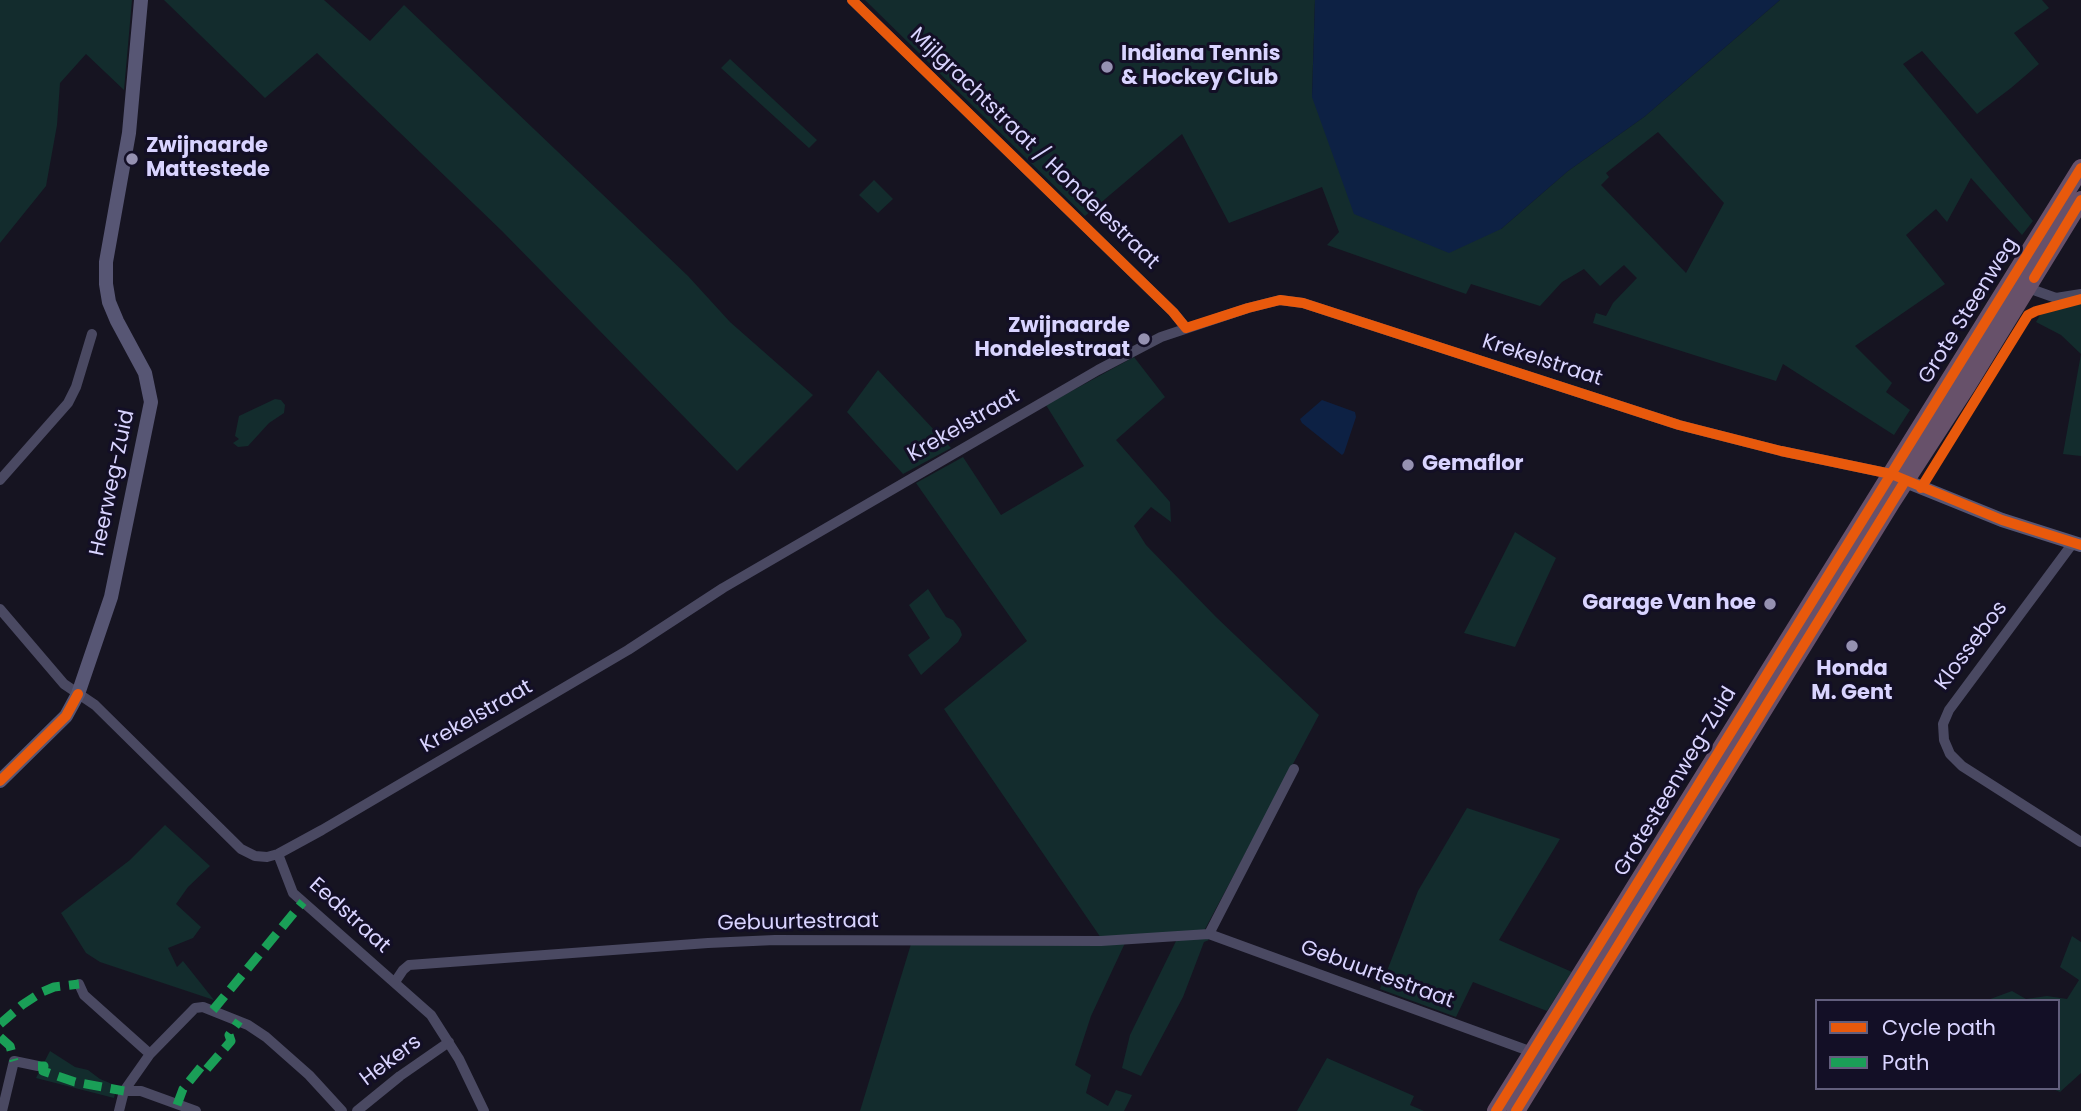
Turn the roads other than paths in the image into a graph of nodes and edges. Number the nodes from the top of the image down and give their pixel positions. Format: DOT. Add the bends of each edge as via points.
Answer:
graph roads {
  1 [pos="141,0"];
  2 [pos="852,0"];
  3 [pos="2081,168"];
  4 [pos="2081,200"];
  5 [pos="2028,288"];
  6 [pos="2081,293"];
  7 [pos="1186,328"];
  8 [pos="92,334"];
  9 [pos="1898,478"];
  10 [pos="0,480"];
  11 [pos="2077,544"];
  12 [pos="0,609"];
  13 [pos="78,694"];
  14 [pos="1294,769"];
  15 [pos="0,781"];
  16 [pos="2081,842"];
  17 [pos="278,854"];
  18 [pos="1209,934"];
  19 [pos="396,982"];
  20 [pos="79,984"];
  21 [pos="449,1042"];
  22 [pos="1532,1052"];
  23 [pos="150,1055"];
  24 [pos="38,1066"];
  25 [pos="124,1091"];
  26 [pos="2,1111"];
  27 [pos="119,1111"];
  28 [pos="196,1111"];
  29 [pos="342,1111"];
  30 [pos="357,1111"];
  31 [pos="484,1111"];
  32 [pos="1496,1111"];
  33 [pos="1516,1111"];
  1 -- 13 [label="street, Heerweg-Zuid" via="129,133 106,284 112,310 145,373 151,402 111,597"];
  2 -- 7 [label="street, Mijlgrachtstraat / Hondelestraat"];
  3 -- 9 [label="highway, Grote Steenweg"];
  4 -- 5 [label="highway, Grote Steenweg"];
  5 -- 6 [label="street" via="2056,298"];
  5 -- 9 [label="highway, Grote Steenweg"];
  7 -- 9 [label="street, Krekelstraat" via="1280,300 1303,303 1679,425"];
  7 -- 17 [label="street, Krekelstraat" via="1109,365 869,502 628,650"];
  8 -- 10 [label="street" via="68,403"];
  9 -- 11 [label="street"];
  9 -- 22 [label="highway, Grotesteenweg-Zuid"];
  9 -- 33 [label="highway, Grotesteenweg-Zuid"];
  11 -- 16 [label="street, Klossebos" via="1949,710 1943,724 1950,754 1962,766"];
  12 -- 13 [label="street"];
  13 -- 15 [label="street, Heerweg-Zuid" via="58,725"];
  13 -- 17 [label="street" via="95,705 241,849 255,856"];
  14 -- 18 [label="street"];
  17 -- 19 [label="street, Eedstraat" via="293,893"];
  18 -- 19 [label="street, Gebuurtestraat" via="1101,941 708,943 410,965"];
  18 -- 22 [label="street, Gebuurtestraat"];
  19 -- 21 [label="street, Eedstraat" via="431,1016"];
  20 -- 23 [label="street" via="84,995"];
  21 -- 30 [label="street, Hekers"];
  21 -- 31 [label="street, Eedstraat"];
  22 -- 32 [label="highway, Grotesteenweg-Zuid"];
  23 -- 25 [label="street"];
  23 -- 29 [label="street" via="195,1008 203,1007 266,1037"];
  24 -- 26 [label="street" via="13,1061"];
  25 -- 27 [label="street"];
  25 -- 28 [label="street" via="141,1091"];
}
